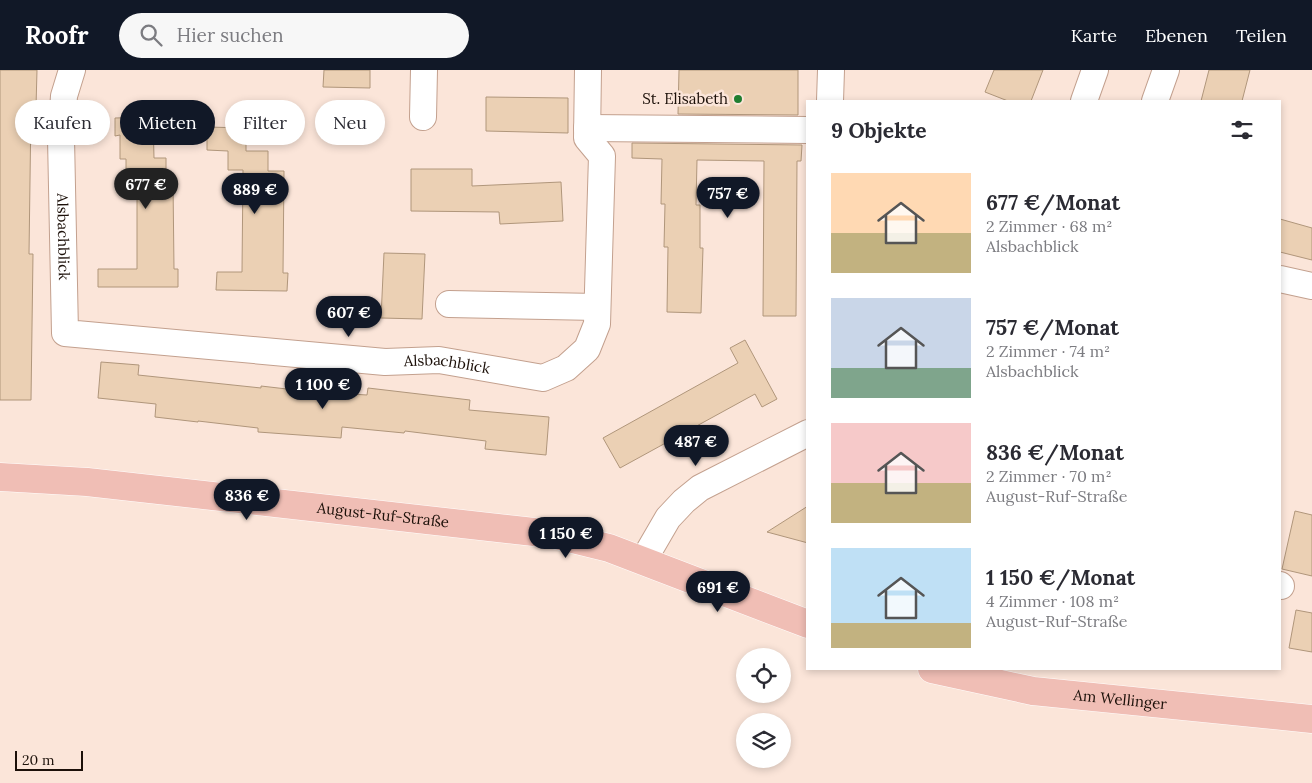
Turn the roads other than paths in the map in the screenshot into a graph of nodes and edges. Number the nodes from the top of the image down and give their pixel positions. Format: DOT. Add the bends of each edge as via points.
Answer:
graph roads {
  1 [pos="72,70"];
  2 [pos="424,70"];
  3 [pos="588,70"];
  4 [pos="831,70"];
  5 [pos="1095,70"];
  6 [pos="1166,70"];
  7 [pos="830,100"];
  8 [pos="1084,100"];
  9 [pos="1155,100"];
  10 [pos="423,116"];
  11 [pos="587,128"];
  12 [pos="806,130"];
  13 [pos="1281,279"];
  14 [pos="1312,286"];
  15 [pos="449,304"];
  16 [pos="597,307"];
  17 [pos="806,434"];
  18 [pos="0,478"];
  19 [pos="643,561"];
  20 [pos="806,623"];
  21 [pos="936,670"];
  22 [pos="1312,719"];
  1 -- 16 [label="street, Alsbachblick" via="64,96 61,138 65,333 385,362 439,360 543,378 566,368 587,349 597,324"];
  2 -- 10 [label="street"];
  3 -- 11 [label="street, Alsbachblick"];
  4 -- 7 [label="street"];
  5 -- 8 [label="street"];
  6 -- 9 [label="street"];
  11 -- 12 [label="street"];
  11 -- 16 [label="street, Alsbachblick" via="587,138 602,156"];
  13 -- 14 [label="street"];
  15 -- 16 [label="street"];
  17 -- 19 [label="street" via="700,488 668,518"];
  18 -- 19 [label="main road, August-Ruf-Straße" via="88,482 552,534 609,548"];
  19 -- 20 [label="main road"];
  21 -- 22 [label="main road, Am Wellinger" via="1033,692"];
}
